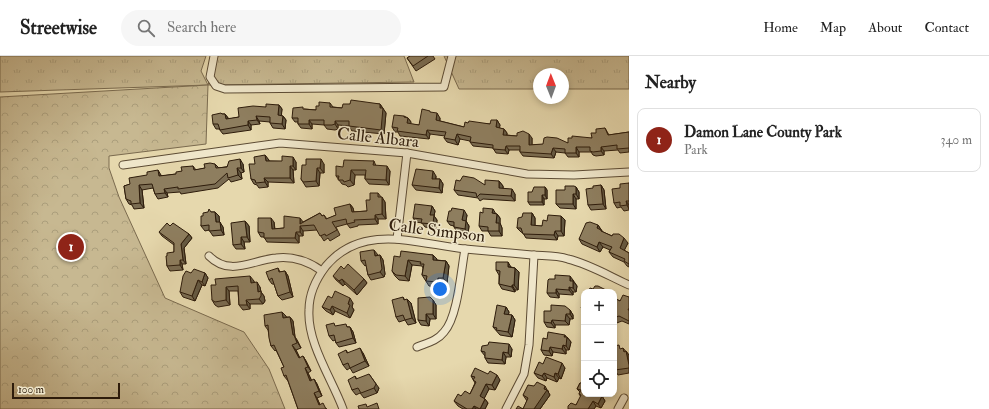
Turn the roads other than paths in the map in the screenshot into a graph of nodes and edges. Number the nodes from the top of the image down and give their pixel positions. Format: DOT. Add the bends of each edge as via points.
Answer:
graph roads {
  1 [pos="214,56"];
  2 [pos="452,56"];
  3 [pos="408,153"];
  4 [pos="123,165"];
  5 [pos="629,172"];
  6 [pos="397,239"];
  7 [pos="464,249"];
  8 [pos="534,255"];
  9 [pos="209,256"];
  10 [pos="322,271"];
  11 [pos="629,285"];
  12 [pos="417,347"];
  13 [pos="624,398"];
  14 [pos="344,409"];
  15 [pos="506,409"];
  16 [pos="618,409"];
  1 -- 2 [label="street" via="210,77 216,86 222,89 444,87"];
  3 -- 4 [label="street, Calle Albara" via="280,144"];
  3 -- 5 [label="street, Calle Albara" via="527,174"];
  3 -- 6 [label="street"];
  6 -- 7 [label="street, Calle Simpson"];
  6 -- 10 [label="street, Calle Simpson" via="381,238 356,244 334,258"];
  7 -- 8 [label="street, Calle Simpson"];
  7 -- 12 [label="street" via="450,324 436,339"];
  8 -- 11 [label="street, Calle Simpson" via="569,259"];
  8 -- 15 [label="street" via="529,345 524,374"];
  9 -- 10 [label="street" via="220,264 236,267 267,259 289,258 303,261"];
  10 -- 14 [label="street, Calle Simpson" via="311,294 310,326"];
  13 -- 16 [label="street"];
}
